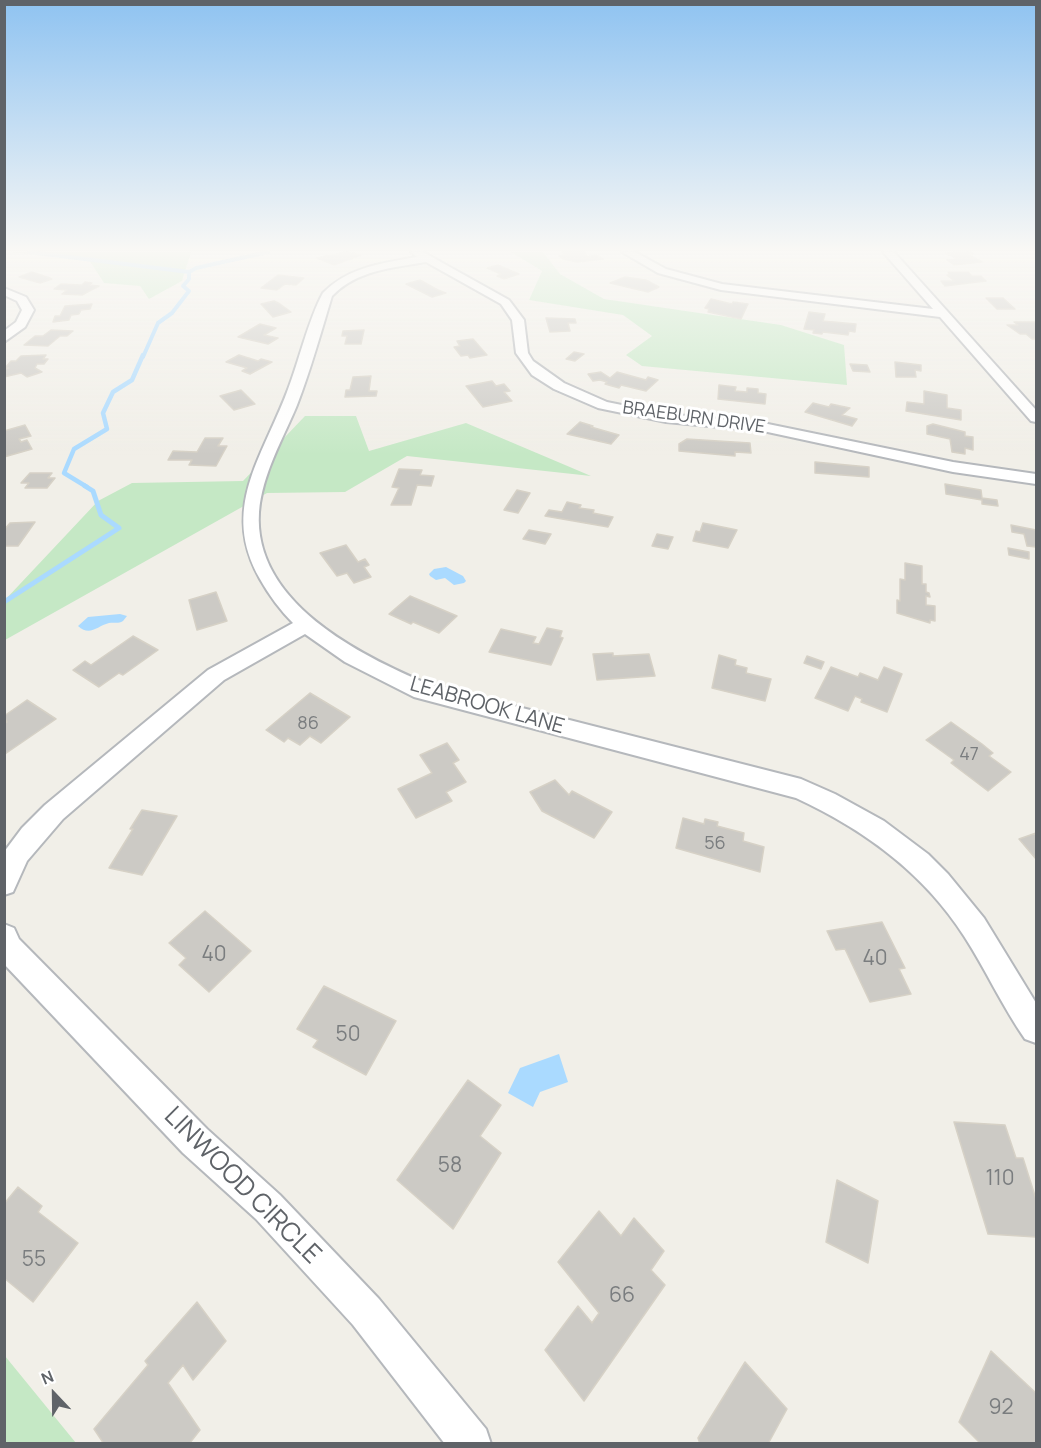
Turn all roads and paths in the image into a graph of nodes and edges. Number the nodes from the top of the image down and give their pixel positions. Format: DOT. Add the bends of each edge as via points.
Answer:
graph roads {
  1 [pos="23,320"];
  2 [pos="319,320"];
  3 [pos="518,320"];
  4 [pos="948,320"];
  5 [pos="4,338"];
  6 [pos="1036,418"];
  7 [pos="1036,479"];
  8 [pos="306,624"];
  9 [pos="4,883"];
  10 [pos="4,937"];
  11 [pos="1036,1028"];
  12 [pos="471,1443"];
  1 -- 5 [label="street"];
  2 -- 8 [label="street, LEABROOK LANE" via="293,398 253,495 251,513 258,557 287,605"];
  3 -- 7 [label="street, BRAEBURN DRIVE" via="522,353 537,372 603,405 666,418 763,427 953,467"];
  4 -- 6 [label="street"];
  8 -- 9 [label="street" via="216,675 54,812 20,850"];
  8 -- 11 [label="street, LEABROOK LANE" via="345,653 422,691 801,789 872,824 944,886"];
  10 -- 12 [label="street, LINWOOD CIRCLE" via="9,949 195,1141 268,1207 366,1312"];
}
